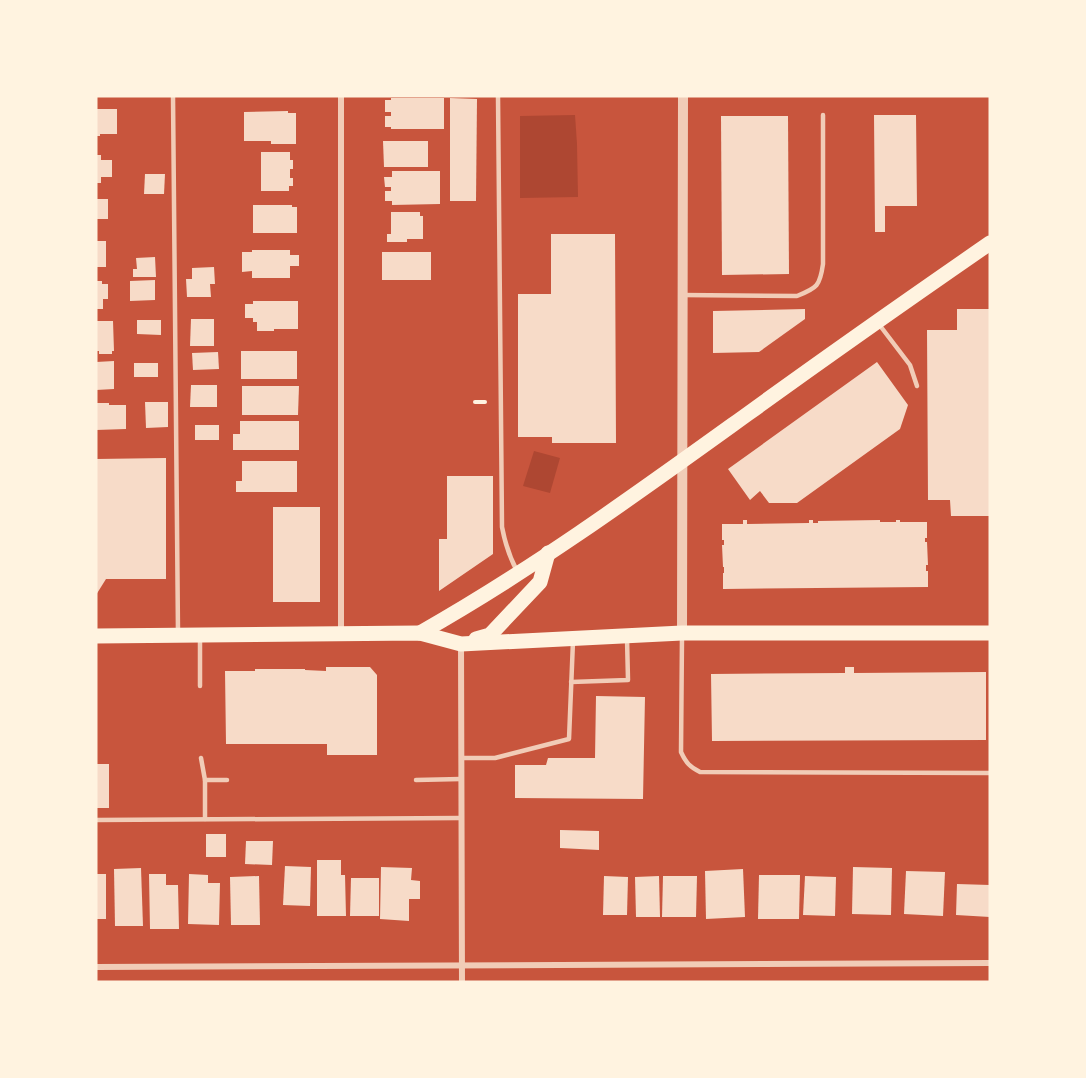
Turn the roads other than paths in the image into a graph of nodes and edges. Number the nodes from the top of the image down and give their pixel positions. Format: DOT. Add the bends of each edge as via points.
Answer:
graph roads {
  1 [pos="173,96"];
  2 [pos="341,96"];
  3 [pos="498,96"];
  4 [pos="683,96"];
  5 [pos="823,115"];
  6 [pos="990,243"];
  7 [pos="682,295"];
  8 [pos="877,321"];
  9 [pos="917,386"];
  10 [pos="682,461"];
  11 [pos="548,553"];
  12 [pos="518,573"];
  13 [pos="420,633"];
  14 [pos="682,633"];
  15 [pos="990,633"];
  16 [pos="341,634"];
  17 [pos="177,635"];
  18 [pos="200,635"];
  19 [pos="627,635"];
  20 [pos="96,636"];
  21 [pos="573,638"];
  22 [pos="461,644"];
  23 [pos="571,682"];
  24 [pos="200,686"];
  25 [pos="201,758"];
  26 [pos="462,758"];
  27 [pos="990,773"];
  28 [pos="461,779"];
  29 [pos="205,780"];
  30 [pos="227,780"];
  31 [pos="416,780"];
  32 [pos="461,818"];
  33 [pos="205,819"];
  34 [pos="96,820"];
  35 [pos="990,963"];
  36 [pos="462,965"];
  37 [pos="96,966"];
  38 [pos="462,982"];
  1 -- 17 [label="lane"];
  2 -- 16 [label="street"];
  3 -- 12 [label="lane" via="502,526"];
  4 -- 7 [label="street"];
  5 -- 7 [label="lane" via="823,264 821,278 813,290 797,296"];
  6 -- 8 [label="main road"];
  7 -- 10 [label="street"];
  8 -- 9 [label="lane" via="910,365"];
  8 -- 10 [label="main road"];
  10 -- 11 [label="main road"];
  10 -- 14 [label="street"];
  11 -- 12 [label="main road"];
  11 -- 22 [label="main road" via="540,582 490,635"];
  12 -- 13 [label="main road"];
  13 -- 16 [label="main road"];
  13 -- 22 [label="main road"];
  14 -- 15 [label="main road"];
  14 -- 19 [label="main road"];
  14 -- 27 [label="lane" via="681,752 691,768 713,773"];
  16 -- 18 [label="main road"];
  17 -- 18 [label="main road"];
  17 -- 20 [label="main road"];
  18 -- 24 [label="lane"];
  19 -- 21 [label="main road"];
  19 -- 23 [label="lane" via="628,680"];
  21 -- 22 [label="main road"];
  21 -- 23 [label="lane"];
  22 -- 26 [label="street"];
  23 -- 26 [label="lane" via="569,739 495,758"];
  25 -- 29 [label="lane"];
  26 -- 28 [label="street"];
  28 -- 31 [label="lane"];
  28 -- 32 [label="street"];
  29 -- 30 [label="lane"];
  29 -- 33 [label="lane"];
  32 -- 33 [label="lane"];
  32 -- 36 [label="street"];
  33 -- 34 [label="lane"];
  35 -- 36 [label="street"];
  36 -- 37 [label="street"];
  36 -- 38 [label="street"];
}
